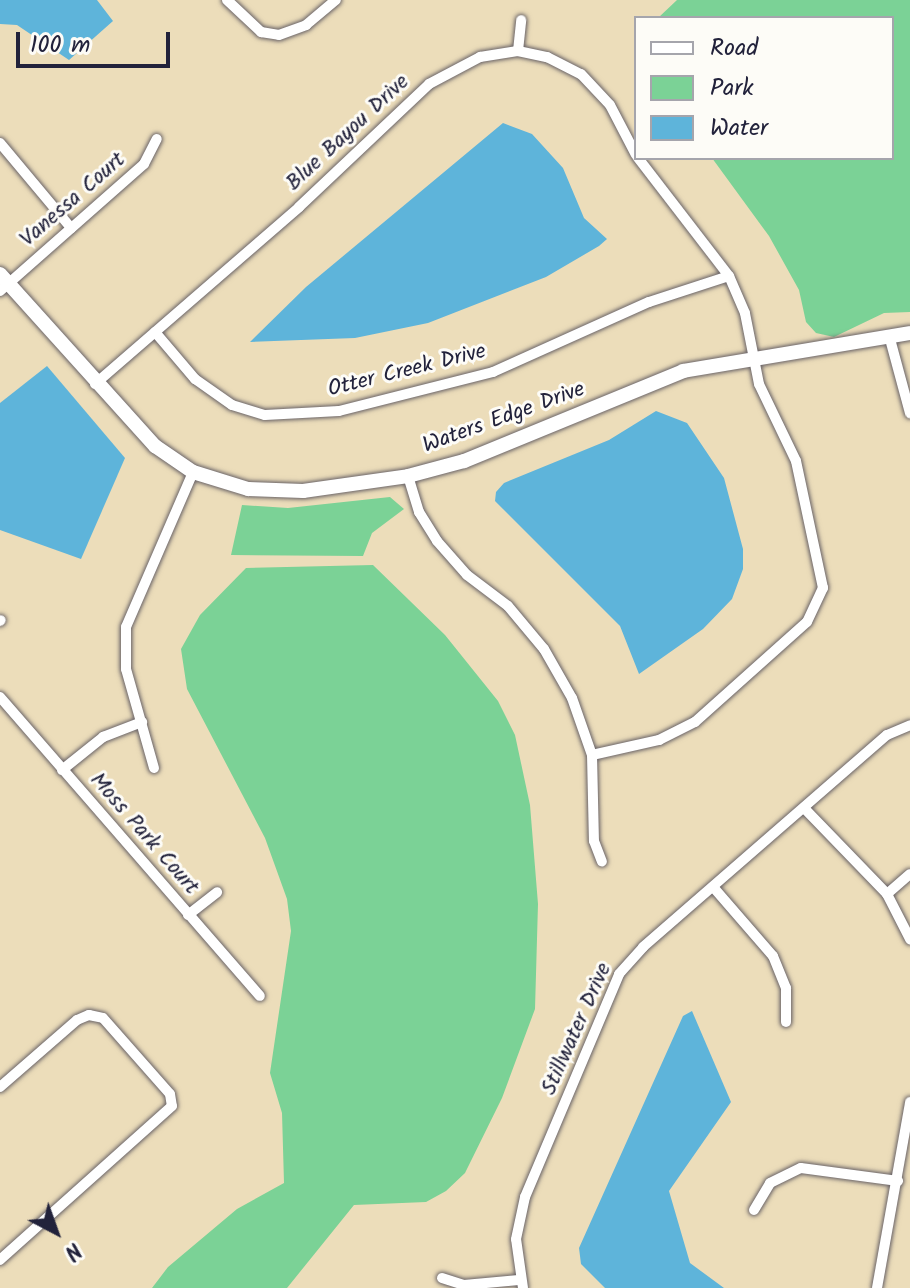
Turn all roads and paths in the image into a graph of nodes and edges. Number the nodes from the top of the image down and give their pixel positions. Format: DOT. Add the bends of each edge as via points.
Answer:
graph roads {
  1 [pos="227,0"];
  2 [pos="336,0"];
  3 [pos="521,20"];
  4 [pos="518,51"];
  5 [pos="157,139"];
  6 [pos="0,143"];
  7 [pos="634,150"];
  8 [pos="640,160"];
  9 [pos="71,228"];
  10 [pos="729,276"];
  11 [pos="3,283"];
  12 [pos="155,332"];
  13 [pos="910,333"];
  14 [pos="890,339"];
  15 [pos="752,356"];
  16 [pos="95,384"];
  17 [pos="910,413"];
  18 [pos="193,472"];
  19 [pos="408,476"];
  20 [pos="0,697"];
  21 [pos="142,722"];
  22 [pos="910,725"];
  23 [pos="592,755"];
  24 [pos="154,768"];
  25 [pos="62,770"];
  26 [pos="804,808"];
  27 [pos="602,862"];
  28 [pos="910,874"];
  29 [pos="714,888"];
  30 [pos="217,892"];
  31 [pos="887,894"];
  32 [pos="188,915"];
  33 [pos="910,939"];
  34 [pos="260,996"];
  35 [pos="786,1022"];
  36 [pos="0,1087"];
  37 [pos="910,1102"];
  38 [pos="898,1181"];
  39 [pos="754,1210"];
  40 [pos="0,1260"];
  41 [pos="442,1278"];
  42 [pos="521,1284"];
  43 [pos="877,1288"];
  1 -- 2 [label="street" via="261,32 279,35 306,25"];
  3 -- 4 [label="street"];
  4 -- 7 [label="street, Blue Bayou Drive" via="547,57 581,74 610,105"];
  4 -- 12 [label="street, Blue Bayou Drive" via="480,57 429,84"];
  5 -- 9 [label="street, Vanessa Court" via="144,164"];
  6 -- 9 [label="street"];
  8 -- 10 [label="street, Blue Bayou Drive"];
  9 -- 11 [label="street, Vanessa Court"];
  10 -- 12 [label="street, Otter Creek Drive" via="649,302 493,372 339,411 265,415 232,405 195,379"];
  10 -- 15 [label="street, Blue Bayou Drive" via="745,313"];
  11 -- 16 [label="street, Waters Edge Drive"];
  12 -- 16 [label="street, Blue Bayou Drive"];
  13 -- 14 [label="street, Waters Edge Drive"];
  14 -- 15 [label="street, Waters Edge Drive"];
  14 -- 17 [label="street"];
  15 -- 19 [label="street, Waters Edge Drive" via="683,371 464,461"];
  15 -- 23 [label="street, Blue Bayou Drive" via="759,384 796,461 823,588 807,622 695,722 659,740"];
  16 -- 18 [label="street, Waters Edge Drive" via="155,446"];
  18 -- 19 [label="street, Waters Edge Drive" via="248,489 303,491"];
  18 -- 21 [label="street" via="126,627 126,669"];
  19 -- 23 [label="street" via="419,512 437,541 467,575 508,606 544,649 572,698"];
  20 -- 25 [label="street, Moss Park Court"];
  21 -- 24 [label="street"];
  21 -- 25 [label="street" via="103,737"];
  22 -- 26 [label="street, Stillwater Drive" via="887,735"];
  23 -- 27 [label="street" via="594,841"];
  25 -- 32 [label="street, Moss Park Court"];
  26 -- 29 [label="street, Stillwater Drive"];
  26 -- 31 [label="street"];
  28 -- 31 [label="street"];
  29 -- 35 [label="street" via="773,956 786,988"];
  29 -- 42 [label="street, Stillwater Drive" via="619,974 525,1197 516,1239"];
  30 -- 32 [label="street"];
  31 -- 33 [label="street"];
  32 -- 34 [label="street, Moss Park Court"];
  36 -- 40 [label="street" via="89,1015 103,1018 170,1094 172,1106"];
  37 -- 38 [label="street"];
  38 -- 39 [label="street" via="801,1168 770,1183"];
  38 -- 43 [label="street"];
  41 -- 42 [label="street" via="464,1285"];
}
